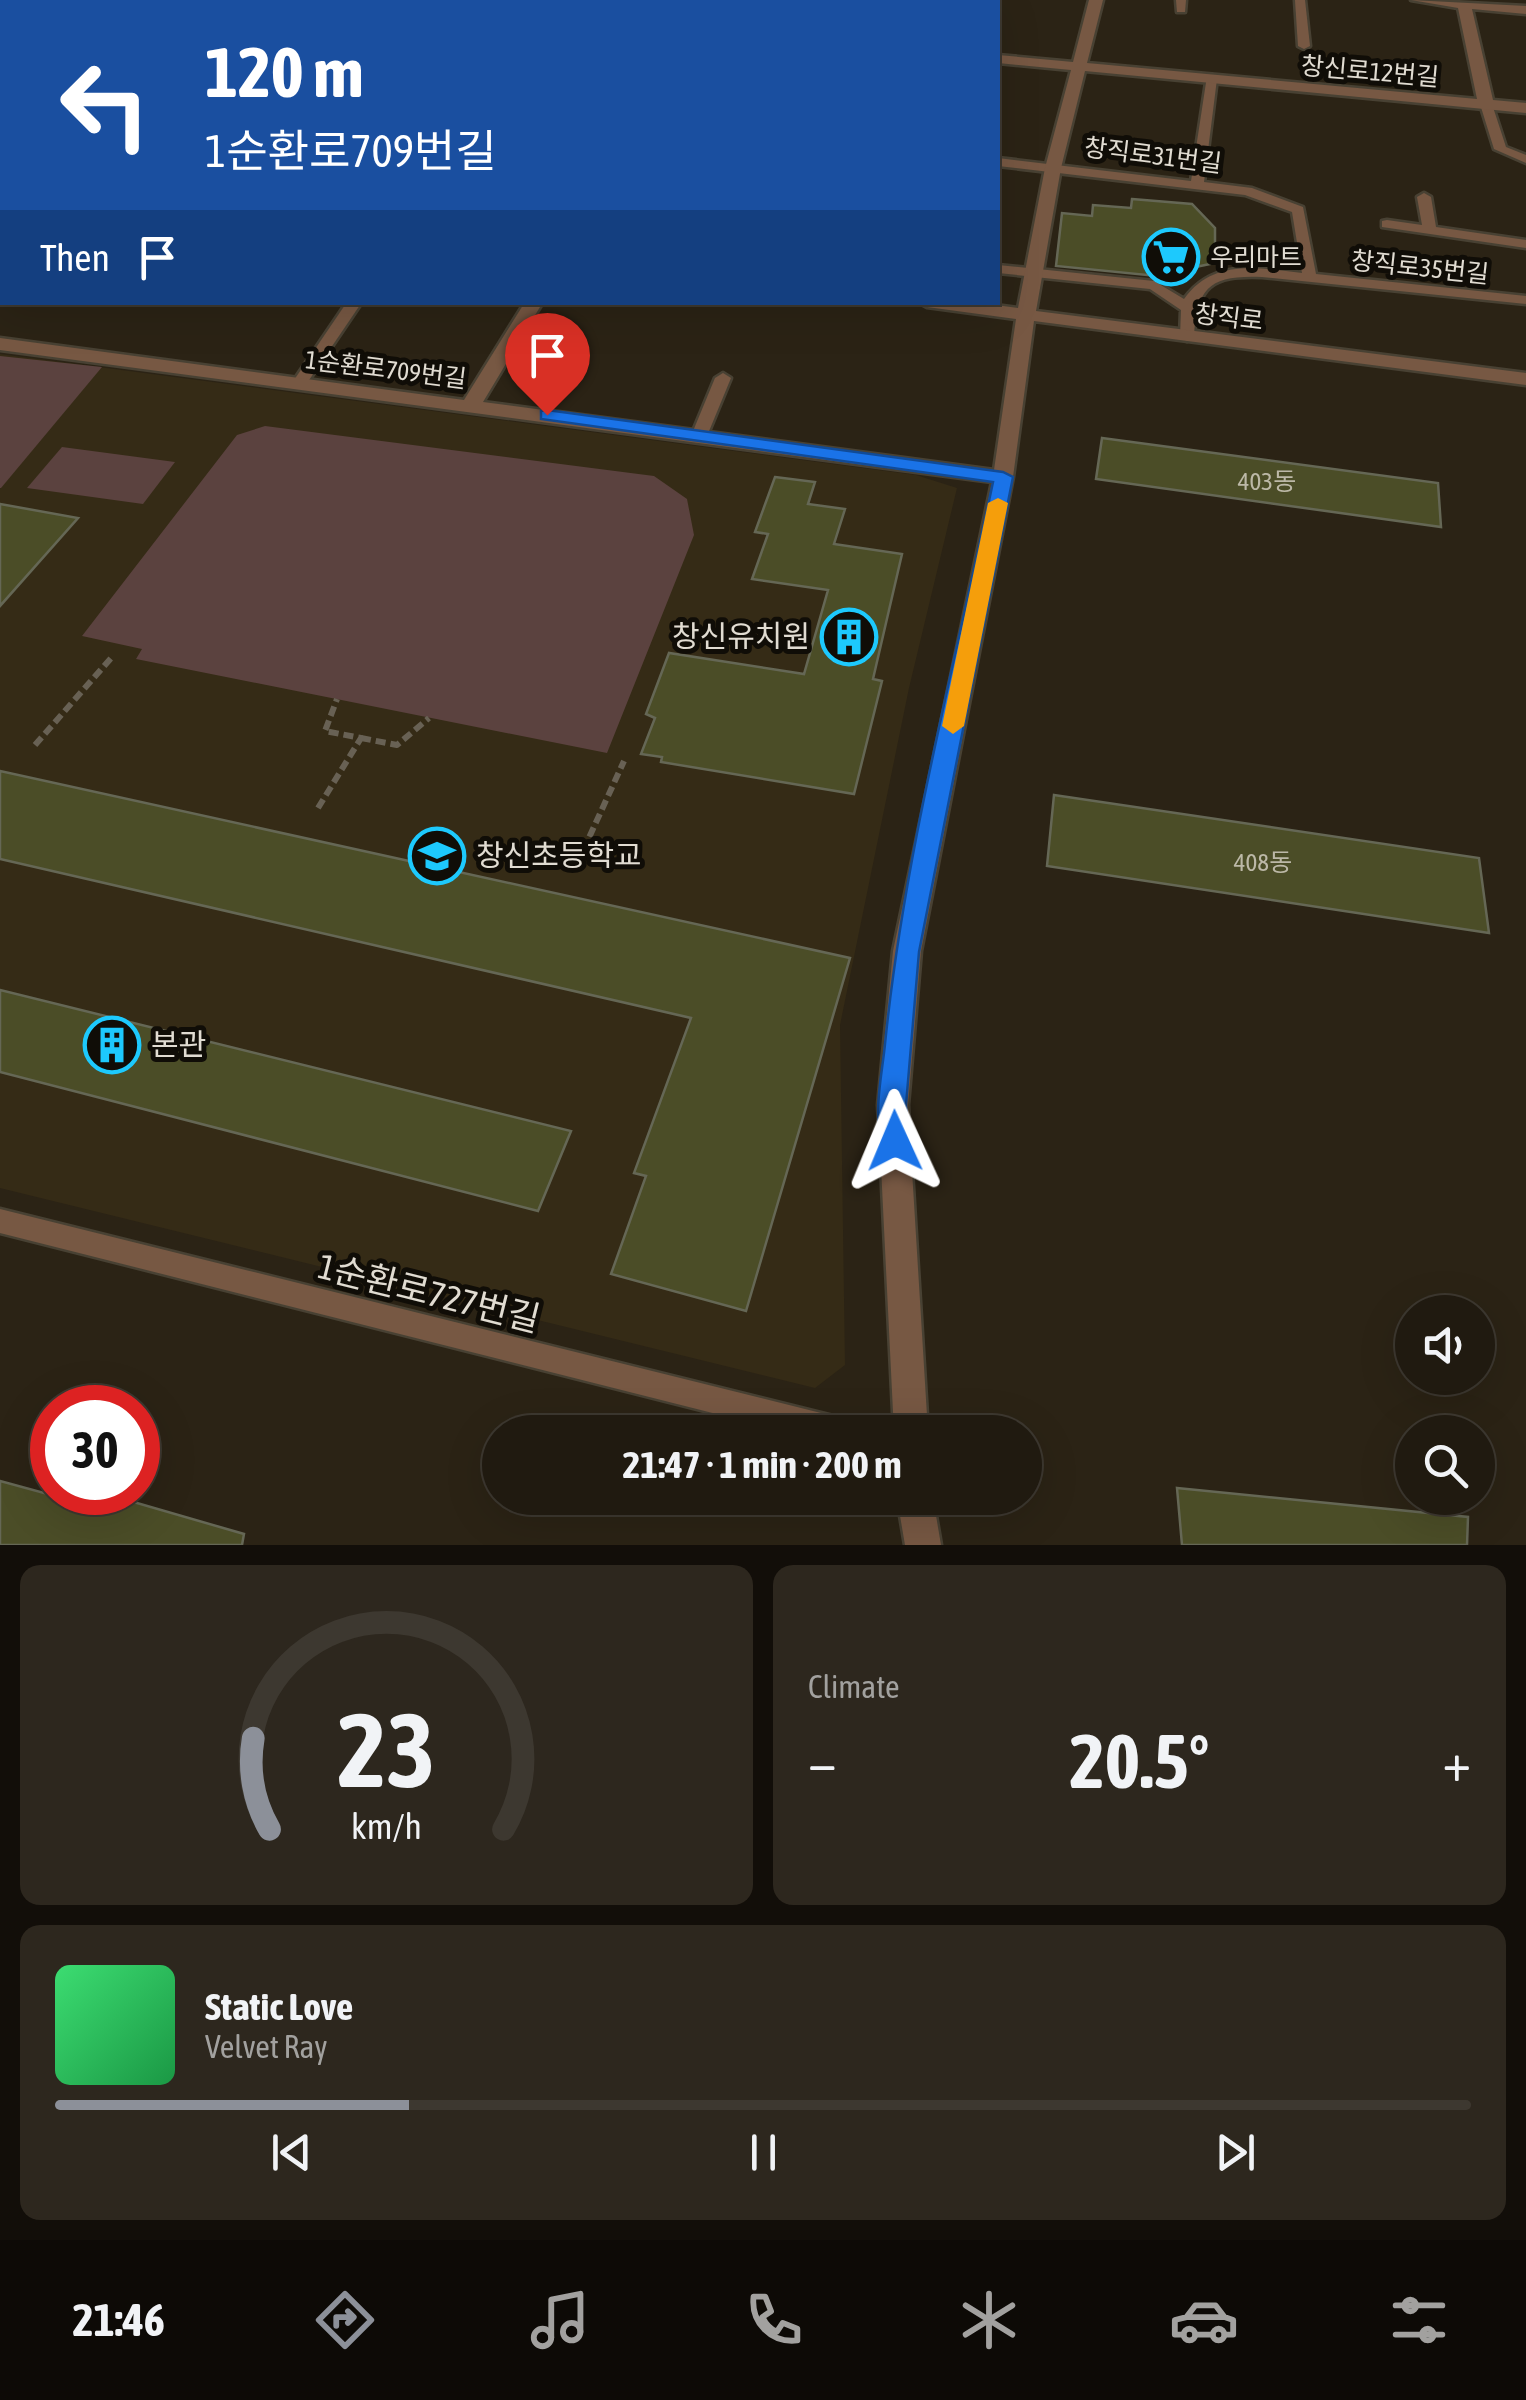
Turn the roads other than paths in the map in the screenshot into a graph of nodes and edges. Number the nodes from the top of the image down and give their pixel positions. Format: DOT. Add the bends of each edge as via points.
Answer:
graph roads {
  1 [pos="1096,0"];
  2 [pos="1300,0"];
  3 [pos="1418,0"];
  4 [pos="1463,2"];
  5 [pos="1526,10"];
  6 [pos="1304,46"];
  7 [pos="1000,59"];
  8 [pos="1079,68"];
  9 [pos="1210,80"];
  10 [pos="1486,104"];
  11 [pos="1526,108"];
  12 [pos="1526,159"];
  13 [pos="1000,162"];
  14 [pos="1053,168"];
  15 [pos="1197,185"];
  16 [pos="1247,191"];
  17 [pos="1424,197"];
  18 [pos="1386,224"];
  19 [pos="1430,230"];
  20 [pos="1526,244"];
  21 [pos="1000,268"];
  22 [pos="1034,272"];
  23 [pos="1310,278"];
  24 [pos="1526,300"];
  25 [pos="353,305"];
  26 [pos="532,305"];
  27 [pos="948,305"];
  28 [pos="1190,310"];
  29 [pos="1026,316"];
  30 [pos="1187,337"];
  31 [pos="0,344"];
  32 [pos="723,378"];
  33 [pos="1526,379"];
  34 [pos="300,383"];
  35 [pos="470,405"];
  36 [pos="700,436"];
  37 [pos="1003,477"];
  38 [pos="0,1221"];
  39 [pos="773,1415"];
  40 [pos="910,1415"];
  41 [pos="919,1515"];
  42 [pos="923,1545"];
  1 -- 8 [label="street, 창직로31번길"];
  2 -- 6 [label="lane"];
  3 -- 4 [label="street"];
  4 -- 5 [label="street"];
  4 -- 10 [label="street"];
  7 -- 8 [label="street, 창신로12번길"];
  8 -- 9 [label="street, 창신로12번길"];
  8 -- 14 [label="street, 창직로31번길"];
  9 -- 10 [label="street, 창신로12번길"];
  9 -- 15 [label="lane"];
  10 -- 11 [label="street, 창신로12번길"];
  10 -- 12 [label="lane" via="1500,149"];
  13 -- 14 [label="lane"];
  14 -- 15 [label="lane, 창직로31번길"];
  14 -- 22 [label="street, 창직로31번길"];
  15 -- 16 [label="lane, 창직로31번길"];
  16 -- 23 [label="lane, 창직로35번길" via="1298,210"];
  17 -- 19 [label="lane, 창직로35번길"];
  18 -- 19 [label="lane"];
  19 -- 20 [label="lane, 창직로35번길"];
  21 -- 22 [label="lane"];
  22 -- 28 [label="lane" via="1154,286"];
  22 -- 29 [label="street, 창직로31번길"];
  23 -- 24 [label="lane, 창직로35번길"];
  23 -- 28 [label="lane, 창직로35번길" via="1215,275 1192,298"];
  25 -- 34 [label="lane"];
  26 -- 35 [label="street"];
  27 -- 29 [label="street, 창직로"];
  28 -- 30 [label="lane"];
  29 -- 30 [label="street, 창직로"];
  29 -- 37 [label="street, 창직로31번길"];
  30 -- 33 [label="street, 창직로"];
  31 -- 34 [label="street, 1순환로709번길"];
  32 -- 36 [label="lane"];
  34 -- 35 [label="street, 1순환로709번길"];
  35 -- 36 [label="street, 1순환로709번길"];
  36 -- 37 [label="street, 1순환로709번길"];
  37 -- 40 [label="street, 창직로31번길" via="907,952 893,1105"];
  38 -- 39 [label="lane, 1순환로727번길"];
  41 -- 42 [label="street"];
}
